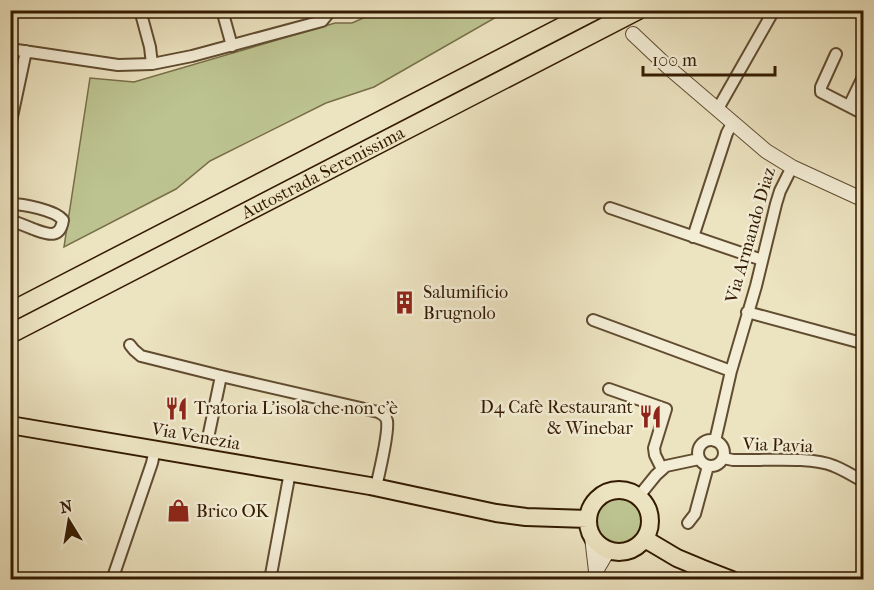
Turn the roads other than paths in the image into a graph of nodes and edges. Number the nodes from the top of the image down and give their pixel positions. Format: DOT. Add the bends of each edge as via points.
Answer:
graph roads {
  1 [pos="140,10"];
  2 [pos="222,10"];
  3 [pos="331,10"];
  4 [pos="595,10"];
  5 [pos="638,10"];
  6 [pos="774,10"];
  7 [pos="633,34"];
  8 [pos="232,46"];
  9 [pos="10,49"];
  10 [pos="26,51"];
  11 [pos="836,54"];
  12 [pos="152,63"];
  13 [pos="864,75"];
  14 [pos="849,106"];
  15 [pos="717,109"];
  16 [pos="864,114"];
  17 [pos="733,122"];
  18 [pos="10,126"];
  19 [pos="792,167"];
  20 [pos="864,200"];
  21 [pos="10,204"];
  22 [pos="610,208"];
  23 [pos="10,220"];
  24 [pos="693,237"];
  25 [pos="762,260"];
  26 [pos="10,312"];
  27 [pos="747,312"];
  28 [pos="593,320"];
  29 [pos="10,334"];
  30 [pos="130,345"];
  31 [pos="864,345"];
  32 [pos="731,371"];
  33 [pos="221,376"];
  34 [pos="609,389"];
  35 [pos="10,425"];
  36 [pos="208,438"];
  37 [pos="715,441"];
  38 [pos="155,449"];
  39 [pos="723,458"];
  40 [pos="703,462"];
  41 [pos="662,469"];
  42 [pos="290,472"];
  43 [pos="864,482"];
  44 [pos="376,487"];
  45 [pos="639,496"];
  46 [pos="588,519"];
  47 [pos="688,523"];
  48 [pos="592,537"];
  49 [pos="645,539"];
  50 [pos="611,551"];
  51 [pos="596,575"];
  52 [pos="112,579"];
  53 [pos="270,579"];
  54 [pos="732,579"];
  1 -- 12 [label="street"];
  2 -- 8 [label="street"];
  3 -- 8 [label="street" via="322,21"];
  4 -- 26 [label="highway, Autostrada Serenissima"];
  5 -- 29 [label="highway, Autostrada Serenissima"];
  6 -- 15 [label="street"];
  7 -- 15 [label="street, Via Armando Diaz"];
  8 -- 12 [label="street"];
  9 -- 10 [label="street"];
  10 -- 12 [label="street" via="118,65"];
  10 -- 18 [label="street"];
  11 -- 14 [label="street" via="821,89"];
  13 -- 14 [label="street"];
  14 -- 16 [label="street"];
  15 -- 17 [label="street, Via Armando Diaz"];
  17 -- 19 [label="street, Via Armando Diaz" via="766,151"];
  17 -- 24 [label="street"];
  19 -- 20 [label="street"];
  19 -- 25 [label="street, Via Armando Diaz" via="778,197"];
  21 -- 23 [label="street" via="51,212 63,220 60,230 48,234"];
  22 -- 24 [label="street"];
  24 -- 25 [label="street"];
  25 -- 27 [label="street, Via Armando Diaz"];
  27 -- 31 [label="street"];
  27 -- 32 [label="street, Via Armando Diaz"];
  28 -- 32 [label="street"];
  30 -- 33 [label="street" via="141,356"];
  32 -- 37 [label="street, Via Armando Diaz"];
  33 -- 36 [label="street"];
  33 -- 44 [label="street" via="383,414 387,430"];
  34 -- 41 [label="street" via="666,409 654,448"];
  35 -- 38 [label="main road, Via Venezia"];
  37 -- 39 [label="street" via="721,446"];
  37 -- 40 [label="street, Via Armando Diaz" via="702,444 698,451"];
  38 -- 42 [label="main road, Via Venezia"];
  38 -- 52 [label="street"];
  39 -- 40 [label="street" via="715,466"];
  39 -- 43 [label="street, Via Pavia" via="825,463"];
  40 -- 41 [label="street"];
  40 -- 47 [label="street, Via Armando Diaz" via="696,514"];
  41 -- 45 [label="street"];
  42 -- 44 [label="main road, Via Venezia"];
  42 -- 53 [label="street"];
  44 -- 46 [label="main road, Via Venezia" via="505,514"];
  45 -- 46 [label="main road" via="621,489 602,494 590,509"];
  45 -- 49 [label="main road" via="650,511 650,530"];
  46 -- 48 [label="main road"];
  48 -- 50 [label="main road"];
  48 -- 51 [label="street"];
  49 -- 50 [label="main road" via="634,549"];
  49 -- 54 [label="main road" via="677,558"];
  50 -- 51 [label="street"];
}
